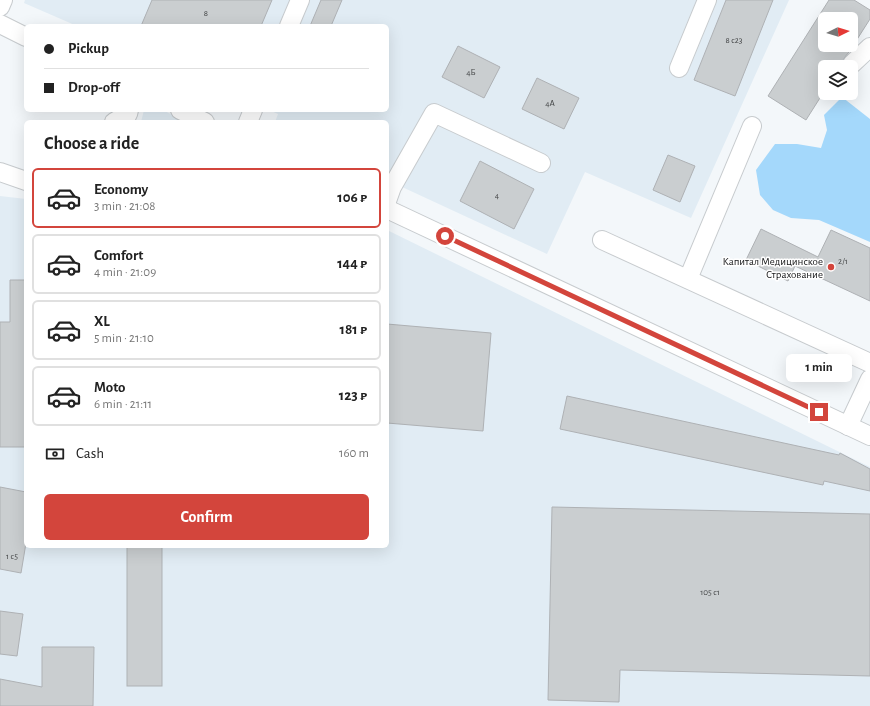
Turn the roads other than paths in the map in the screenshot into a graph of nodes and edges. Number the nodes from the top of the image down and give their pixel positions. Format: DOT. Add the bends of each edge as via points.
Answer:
graph roads {
  1 [pos="3,0"];
  2 [pos="300,0"];
  3 [pos="707,0"];
  4 [pos="0,7"];
  5 [pos="0,24"];
  6 [pos="290,24"];
  7 [pos="24,36"];
  8 [pos="870,47"];
  9 [pos="856,60"];
  10 [pos="679,68"];
  11 [pos="128,112"];
  12 [pos="184,112"];
  13 [pos="118,120"];
  14 [pos="201,120"];
  15 [pos="752,126"];
  16 [pos="541,163"];
  17 [pos="0,172"];
  18 [pos="24,180"];
  19 [pos="389,195"];
  20 [pos="389,209"];
  21 [pos="602,240"];
  22 [pos="688,279"];
  23 [pos="870,363"];
  24 [pos="870,379"];
  25 [pos="848,426"];
  26 [pos="870,436"];
  1 -- 4 [label="street"];
  2 -- 6 [label="street"];
  3 -- 10 [label="street"];
  5 -- 7 [label="street"];
  8 -- 9 [label="street"];
  11 -- 13 [label="street"];
  12 -- 14 [label="street"];
  15 -- 22 [label="street"];
  16 -- 19 [label="street" via="434,113"];
  17 -- 18 [label="street"];
  20 -- 25 [label="street"];
  21 -- 22 [label="street"];
  22 -- 23 [label="street"];
  24 -- 25 [label="street"];
  25 -- 26 [label="street"];
}
